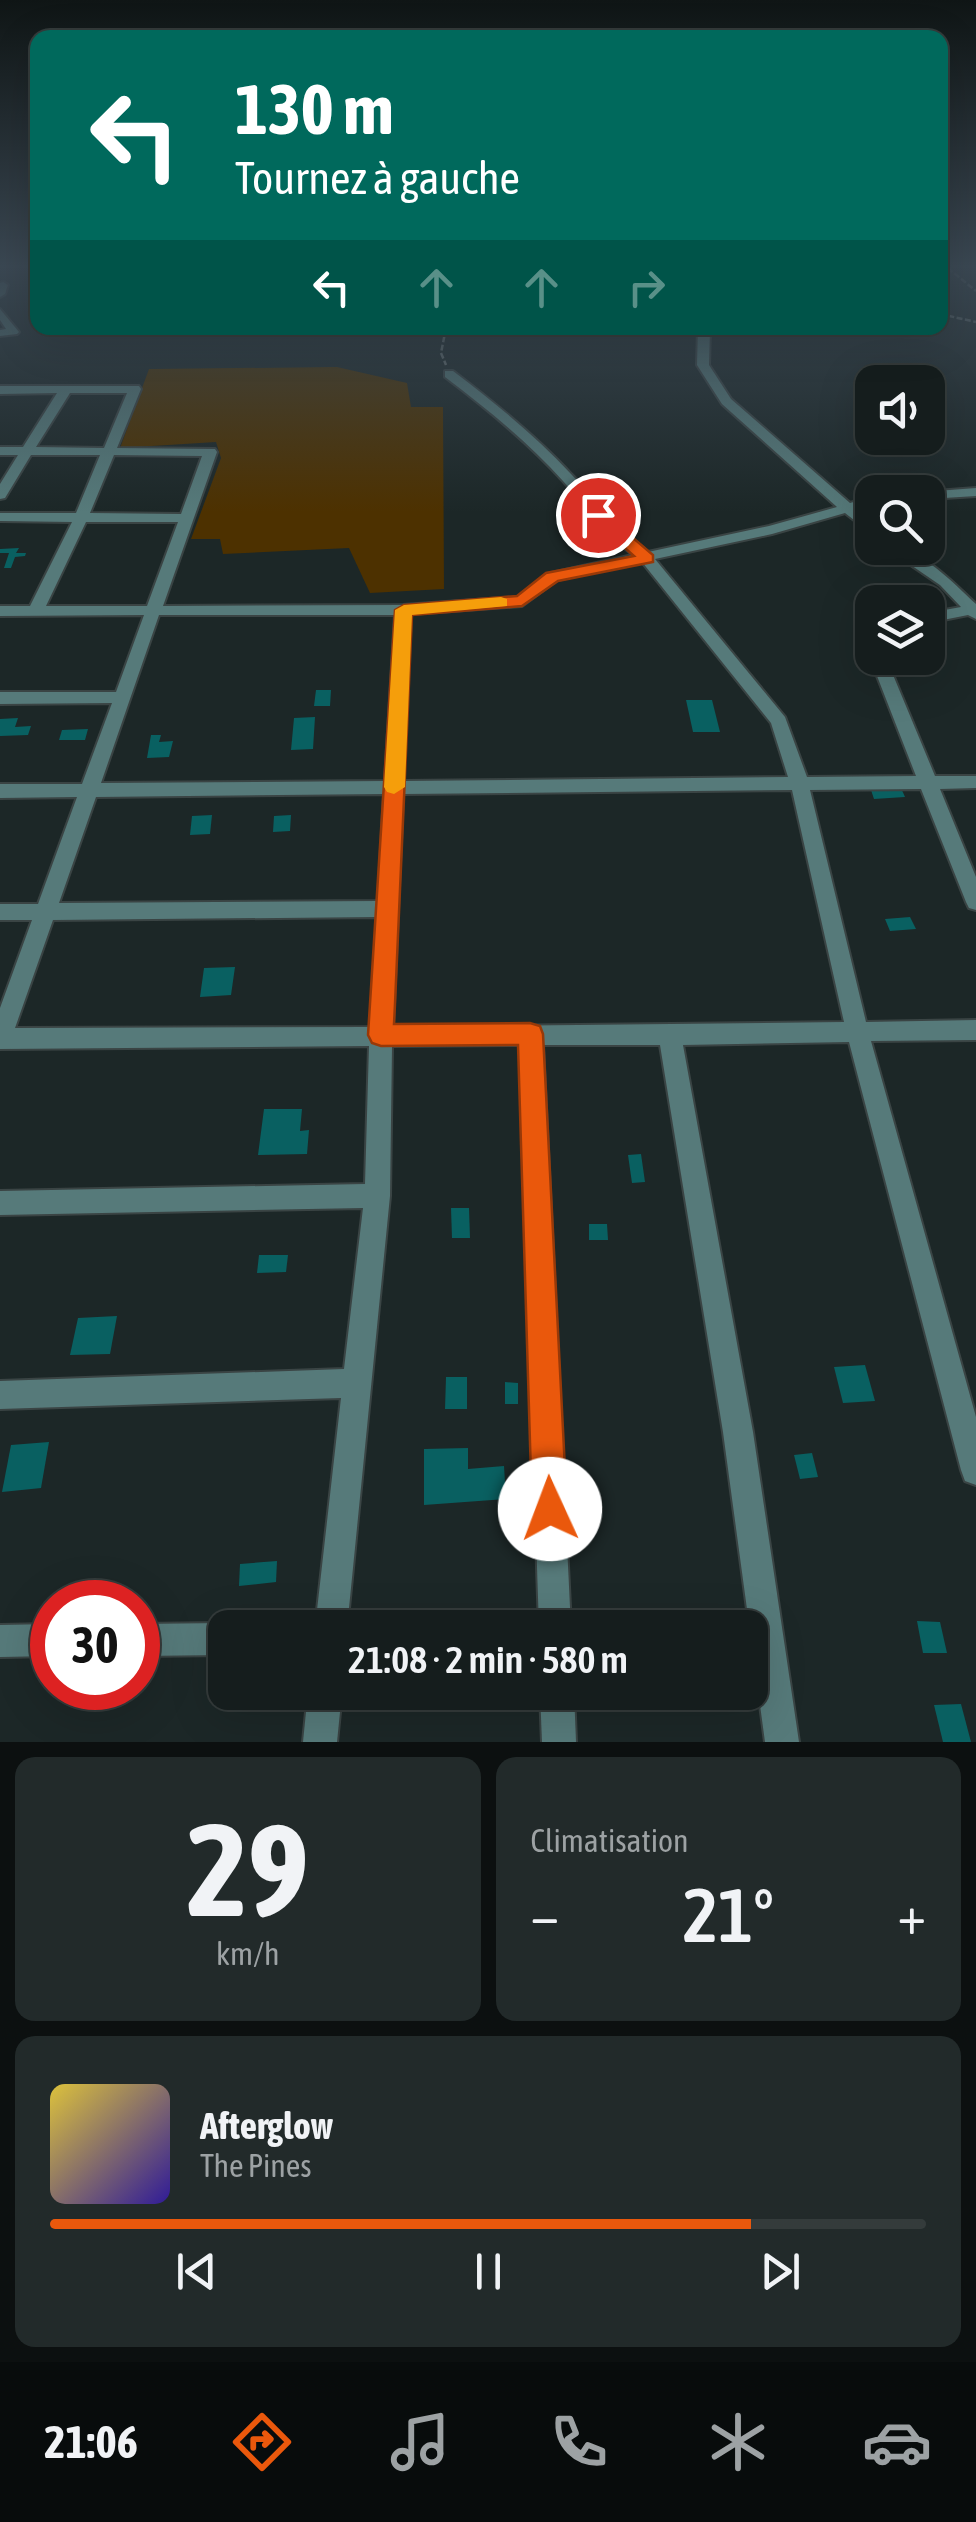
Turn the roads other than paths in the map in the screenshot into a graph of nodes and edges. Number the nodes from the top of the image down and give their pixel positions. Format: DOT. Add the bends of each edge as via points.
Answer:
graph roads {
  1 [pos="703,349"];
  2 [pos="450,374"];
  3 [pos="66,389"];
  4 [pos="0,390"];
  5 [pos="0,451"];
  6 [pos="111,451"];
  7 [pos="24,452"];
  8 [pos="976,492"];
  9 [pos="945,494"];
  10 [pos="0,495"];
  11 [pos="855,505"];
  12 [pos="847,507"];
  13 [pos="855,514"];
  14 [pos="82,517"];
  15 [pos="0,518"];
  16 [pos="188,518"];
  17 [pos="647,559"];
  18 [pos="919,565"];
  19 [pos="0,610"];
  20 [pos="154,610"];
  21 [pos="404,610"];
  22 [pos="36,611"];
  23 [pos="975,611"];
  24 [pos="945,615"];
  25 [pos="885,675"];
  26 [pos="120,697"];
  27 [pos="0,698"];
  28 [pos="976,782"];
  29 [pos="928,783"];
  30 [pos="800,785"];
  31 [pos="394,788"];
  32 [pos="0,790"];
  33 [pos="88,790"];
  34 [pos="976,902"];
  35 [pos="388,909"];
  36 [pos="0,912"];
  37 [pos="45,912"];
  38 [pos="976,1030"];
  39 [pos="857,1031"];
  40 [pos="530,1034"];
  41 [pos="381,1035"];
  42 [pos="670,1036"];
  43 [pos="0,1038"];
  44 [pos="377,1196"];
  45 [pos="0,1202"];
  46 [pos="357,1383"];
  47 [pos="0,1395"];
  48 [pos="976,1470"];
  49 [pos="333,1610"];
  50 [pos="553,1610"];
  51 [pos="208,1639"];
  52 [pos="0,1640"];
  53 [pos="30,1640"];
  54 [pos="160,1640"];
  55 [pos="323,1710"];
  56 [pos="558,1710"];
  57 [pos="320,1742"];
  58 [pos="559,1742"];
  59 [pos="782,1742"];
  1 -- 12 [label="street" via="703,365 726,400"];
  2 -- 17 [label="street" via="496,410"];
  3 -- 4 [label="street"];
  3 -- 6 [label="street" via="135,389"];
  3 -- 7 [label="street"];
  5 -- 7 [label="street"];
  6 -- 7 [label="street"];
  6 -- 14 [label="street"];
  6 -- 16 [label="street" via="210,452"];
  7 -- 10 [label="street"];
  8 -- 9 [label="street"];
  11 -- 12 [label="street"];
  12 -- 13 [label="street"];
  12 -- 17 [label="street"];
  14 -- 15 [label="street"];
  14 -- 16 [label="street"];
  14 -- 22 [label="street"];
  16 -- 20 [label="street"];
  17 -- 21 [label="street" via="552,576 522,601"];
  17 -- 30 [label="street" via="778,722"];
  18 -- 23 [label="street"];
  19 -- 22 [label="street"];
  20 -- 21 [label="street"];
  20 -- 22 [label="street"];
  20 -- 26 [label="street"];
  21 -- 31 [label="street"];
  23 -- 24 [label="street"];
  25 -- 29 [label="street"];
  26 -- 27 [label="street"];
  26 -- 33 [label="street"];
  28 -- 29 [label="street"];
  29 -- 30 [label="street"];
  29 -- 34 [label="street"];
  30 -- 31 [label="street"];
  30 -- 39 [label="street"];
  31 -- 33 [label="street"];
  31 -- 35 [label="street"];
  32 -- 33 [label="street"];
  33 -- 37 [label="street"];
  35 -- 37 [label="street"];
  35 -- 41 [label="street"];
  36 -- 37 [label="street"];
  37 -- 43 [label="street"];
  38 -- 39 [label="street"];
  39 -- 42 [label="street"];
  39 -- 48 [label="street"];
  40 -- 41 [label="street"];
  40 -- 42 [label="street"];
  40 -- 50 [label="street"];
  41 -- 43 [label="street"];
  41 -- 44 [label="street"];
  42 -- 59 [label="street" via="738,1432"];
  44 -- 45 [label="street"];
  44 -- 46 [label="street"];
  46 -- 47 [label="street"];
  46 -- 49 [label="street"];
  51 -- 54 [label="street"];
  52 -- 53 [label="street"];
  55 -- 57 [label="street"];
  56 -- 58 [label="street"];
}
